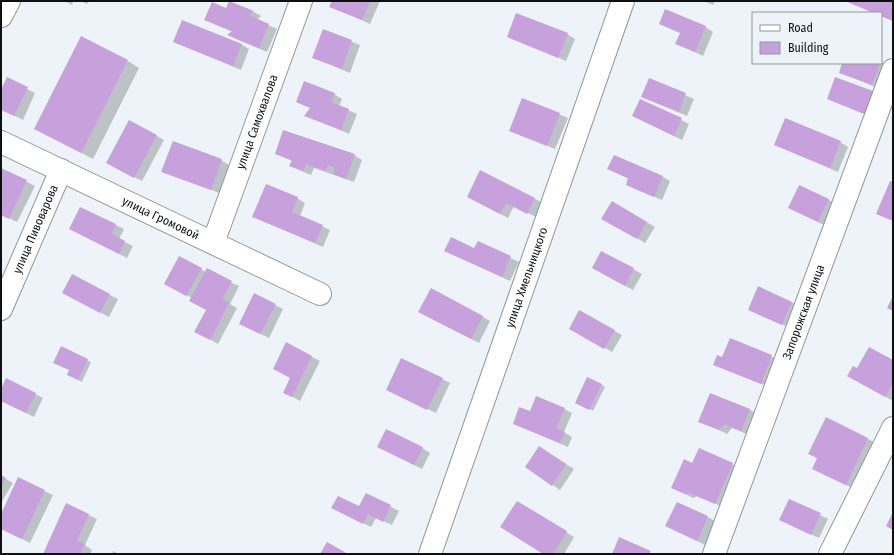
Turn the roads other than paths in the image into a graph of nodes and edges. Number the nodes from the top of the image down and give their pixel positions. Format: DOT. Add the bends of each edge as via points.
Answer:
graph roads {
  1 [pos="9,1"];
  2 [pos="301,1"];
  3 [pos="623,1"];
  4 [pos="1,16"];
  5 [pos="893,70"];
  6 [pos="1,142"];
  7 [pos="60,170"];
  8 [pos="213,243"];
  9 [pos="320,294"];
  10 [pos="1,309"];
  11 [pos="893,428"];
  12 [pos="430,554"];
  13 [pos="714,554"];
  14 [pos="830,554"];
  1 -- 4 [label="street"];
  2 -- 8 [label="street, улица Самохвалова"];
  3 -- 12 [label="street, улица Хмельницкого"];
  5 -- 13 [label="street, Запорожская улица"];
  6 -- 7 [label="street, улица Громовой"];
  7 -- 8 [label="street, улица Громовой"];
  7 -- 10 [label="street, улица Пивоварова"];
  8 -- 9 [label="street, улица Громовой"];
  11 -- 14 [label="street"];
}
